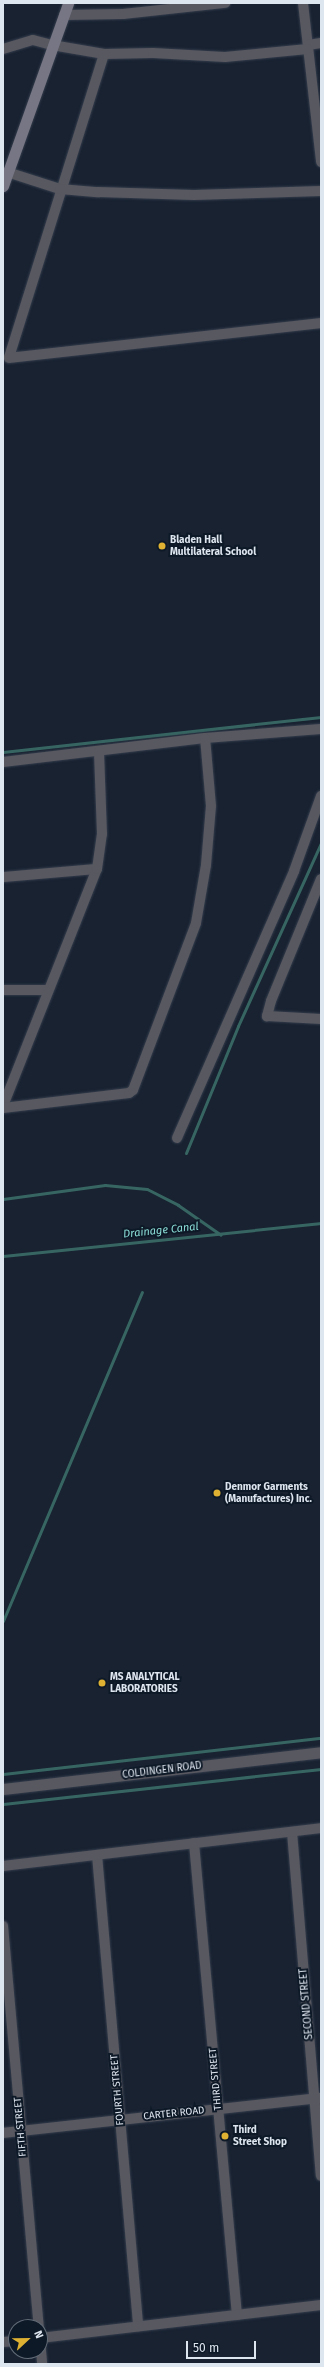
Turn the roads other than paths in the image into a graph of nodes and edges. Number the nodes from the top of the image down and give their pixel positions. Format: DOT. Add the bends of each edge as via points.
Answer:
graph roads {
  1 [pos="68,3"];
  2 [pos="225,3"];
  3 [pos="303,3"];
  4 [pos="64,15"];
  5 [pos="321,43"];
  6 [pos="52,46"];
  7 [pos="308,47"];
  8 [pos="3,49"];
  9 [pos="104,54"];
  10 [pos="321,162"];
  11 [pos="7,172"];
  12 [pos="3,186"];
  13 [pos="60,189"];
  14 [pos="321,191"];
  15 [pos="321,323"];
  16 [pos="321,729"];
  17 [pos="205,738"];
  18 [pos="99,751"];
  19 [pos="3,762"];
  20 [pos="321,796"];
  21 [pos="97,869"];
  22 [pos="3,877"];
  23 [pos="321,879"];
  24 [pos="3,990"];
  25 [pos="48,990"];
  26 [pos="321,1019"];
  27 [pos="3,1107"];
  28 [pos="176,1138"];
  29 [pos="321,1752"];
  30 [pos="3,1789"];
  31 [pos="321,1828"];
  32 [pos="292,1832"];
  33 [pos="194,1843"];
  34 [pos="97,1855"];
  35 [pos="3,1866"];
  36 [pos="3,1926"];
  37 [pos="318,2098"];
  38 [pos="218,2109"];
  39 [pos="120,2120"];
  40 [pos="21,2131"];
  41 [pos="3,2133"];
  42 [pos="321,2176"];
  43 [pos="321,2305"];
  44 [pos="237,2315"];
  45 [pos="38,2319"];
  46 [pos="138,2326"];
  47 [pos="48,2337"];
  1 -- 4 [label="main road"];
  2 -- 4 [label="street" via="123,14"];
  3 -- 7 [label="street"];
  4 -- 6 [label="main road"];
  5 -- 7 [label="street"];
  6 -- 8 [label="street" via="33,40"];
  6 -- 9 [label="street"];
  6 -- 11 [label="main road"];
  7 -- 9 [label="street" via="225,57 153,53"];
  7 -- 10 [label="street"];
  9 -- 13 [label="street"];
  11 -- 12 [label="main road"];
  11 -- 13 [label="street"];
  13 -- 14 [label="street" via="194,195"];
  13 -- 15 [label="street" via="9,358"];
  16 -- 17 [label="street"];
  17 -- 18 [label="street"];
  17 -- 27 [label="street" via="211,806 206,865 196,923 133,1090 129,1093"];
  18 -- 19 [label="street"];
  18 -- 21 [label="street" via="102,834"];
  20 -- 28 [label="street" via="294,871"];
  21 -- 22 [label="street"];
  21 -- 25 [label="street"];
  23 -- 26 [label="street" via="267,1016"];
  24 -- 25 [label="street"];
  25 -- 27 [label="street"];
  29 -- 30 [label="street, COLDINGEN ROAD"];
  31 -- 32 [label="street"];
  32 -- 33 [label="street"];
  32 -- 37 [label="street, SECOND STREET"];
  33 -- 34 [label="street"];
  33 -- 38 [label="street, THIRD STREET"];
  34 -- 35 [label="street"];
  34 -- 39 [label="street, FOURTH STREET"];
  36 -- 40 [label="street, FIFTH STREET"];
  37 -- 38 [label="street, CARTER ROAD"];
  37 -- 42 [label="street, SECOND STREET"];
  38 -- 39 [label="street, CARTER ROAD"];
  38 -- 44 [label="street, THIRD STREET"];
  39 -- 40 [label="street, CARTER ROAD"];
  39 -- 46 [label="street, FOURTH STREET"];
  40 -- 41 [label="street, CARTER ROAD"];
  40 -- 45 [label="street, FIFTH STREET"];
  43 -- 44 [label="street"];
  44 -- 46 [label="street"];
  46 -- 47 [label="street"];
}
